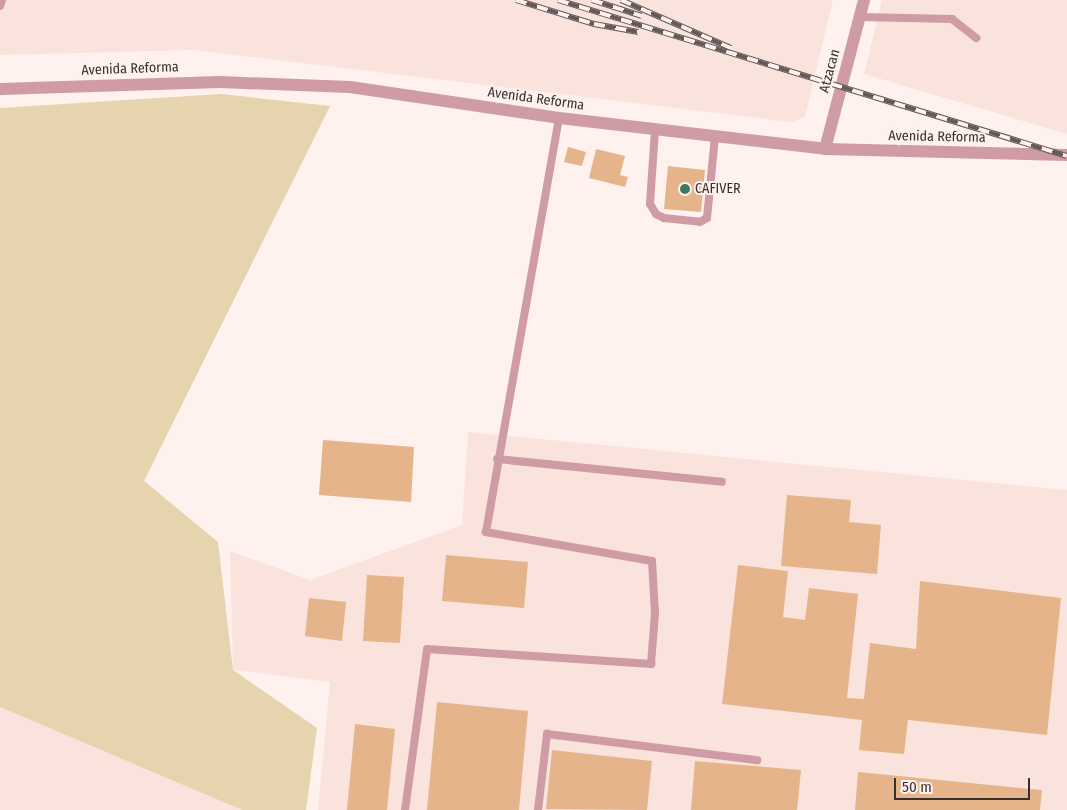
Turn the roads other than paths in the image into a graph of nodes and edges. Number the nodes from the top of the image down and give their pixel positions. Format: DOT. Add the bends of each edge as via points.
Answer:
graph roads {
  1 [pos="2,0"];
  2 [pos="864,0"];
  3 [pos="0,6"];
  4 [pos="860,17"];
  5 [pos="976,38"];
  6 [pos="0,89"];
  7 [pos="559,118"];
  8 [pos="655,130"];
  9 [pos="715,136"];
  10 [pos="825,149"];
  11 [pos="1067,155"];
  12 [pos="497,459"];
  13 [pos="722,482"];
  14 [pos="757,760"];
  15 [pos="405,810"];
  16 [pos="538,810"];
  1 -- 3 [label="lane"];
  2 -- 4 [label="street, Atzacan"];
  4 -- 5 [label="lane" via="952,19"];
  4 -- 10 [label="street, Atzacan"];
  6 -- 7 [label="street, Avenida Reforma" via="220,82 350,87"];
  7 -- 8 [label="street, Avenida Reforma"];
  7 -- 12 [label="lane"];
  8 -- 9 [label="street, Avenida Reforma"];
  8 -- 9 [label="lane" via="650,204 656,214 664,218 700,222 707,218"];
  9 -- 10 [label="street, Avenida Reforma"];
  10 -- 11 [label="street, Avenida Reforma"];
  12 -- 13 [label="lane"];
  12 -- 15 [label="lane" via="486,532 652,561 655,613 651,664 427,648"];
  14 -- 16 [label="lane" via="547,734"];
}
